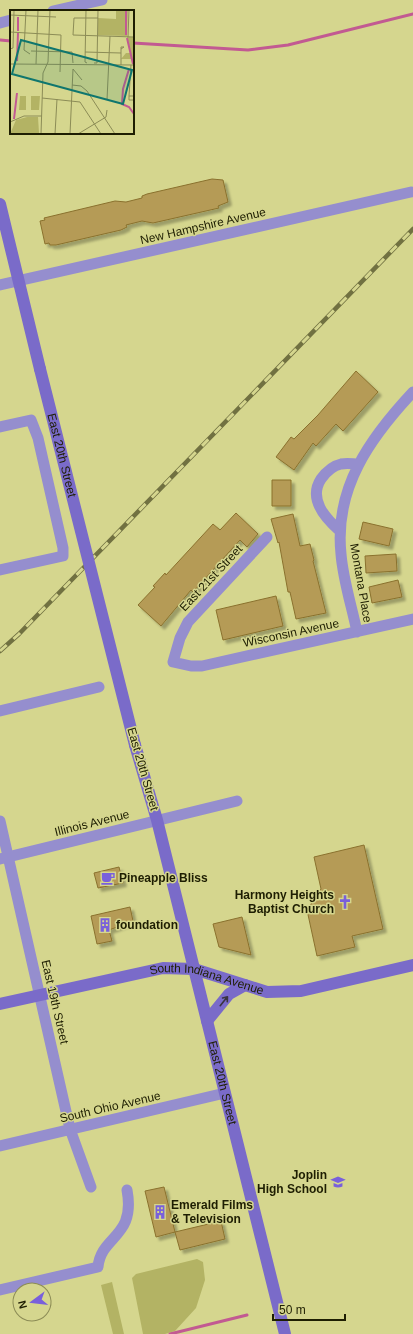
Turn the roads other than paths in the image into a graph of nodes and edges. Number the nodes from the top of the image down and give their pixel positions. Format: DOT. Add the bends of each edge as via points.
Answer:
graph roads {
  1 [pos="102,0"];
  2 [pos="57,10"];
  3 [pos="10,20"];
  4 [pos="0,23"];
  5 [pos="411,192"];
  6 [pos="0,204"];
  7 [pos="19,281"];
  8 [pos="0,285"];
  9 [pos="413,392"];
  10 [pos="0,428"];
  11 [pos="359,464"];
  12 [pos="340,531"];
  13 [pos="267,537"];
  14 [pos="0,570"];
  15 [pos="413,619"];
  16 [pos="357,632"];
  17 [pos="173,662"];
  18 [pos="99,687"];
  19 [pos="0,711"];
  20 [pos="237,801"];
  21 [pos="157,820"];
  22 [pos="0,821"];
  23 [pos="4,858"];
  24 [pos="413,965"];
  25 [pos="194,969"];
  26 [pos="245,985"];
  27 [pos="41,995"];
  28 [pos="0,1004"];
  29 [pos="207,1021"];
  30 [pos="225,1093"];
  31 [pos="70,1129"];
  32 [pos="0,1146"];
  33 [pos="91,1187"];
  34 [pos="127,1190"];
  35 [pos="0,1290"];
  36 [pos="285,1334"];
  1 -- 2 [label="street"];
  3 -- 4 [label="street"];
  5 -- 7 [label="street, New Hampshire Avenue"];
  6 -- 7 [label="main road, East 20th Street"];
  7 -- 8 [label="street, New Hampshire Avenue"];
  7 -- 21 [label="main road, East 20th Street, bridge" via="135,745"];
  9 -- 11 [label="street, Montana Place" via="371,443"];
  10 -- 14 [label="street" via="32,420 61,533 63,556"];
  11 -- 12 [label="street, Montana Place" via="345,495"];
  11 -- 12 [label="street" via="342,464 334,467 325,473 317,490 321,511"];
  12 -- 16 [label="street, Montana Place" via="341,555"];
  13 -- 17 [label="street, East 21st Street" via="188,622"];
  15 -- 16 [label="street, Wisconsin Avenue"];
  16 -- 17 [label="street, Wisconsin Avenue" via="202,666"];
  18 -- 19 [label="street"];
  20 -- 21 [label="street, Illinois Avenue"];
  21 -- 23 [label="street, Illinois Avenue"];
  21 -- 25 [label="main road, East 20th Street"];
  22 -- 23 [label="street, East 19th Street"];
  23 -- 27 [label="street, East 19th Street"];
  24 -- 26 [label="main road, South Indiana Avenue" via="301,991 266,992"];
  25 -- 26 [label="main road, South Indiana Avenue"];
  25 -- 27 [label="main road, South Indiana Avenue" via="163,968"];
  25 -- 29 [label="main road, East 20th Street"];
  29 -- 26 [label="main road, one-way" via="230,994"];
  27 -- 28 [label="main road, South Indiana Avenue"];
  27 -- 31 [label="street, East 19th Street"];
  29 -- 30 [label="main road, East 20th Street"];
  30 -- 31 [label="street, South Ohio Avenue"];
  30 -- 36 [label="main road, East 20th Street"];
  31 -- 32 [label="street, South Ohio Avenue"];
  31 -- 33 [label="street, East 19th Street"];
  34 -- 35 [label="street" via="128,1218 102,1254 98,1267"];
}
